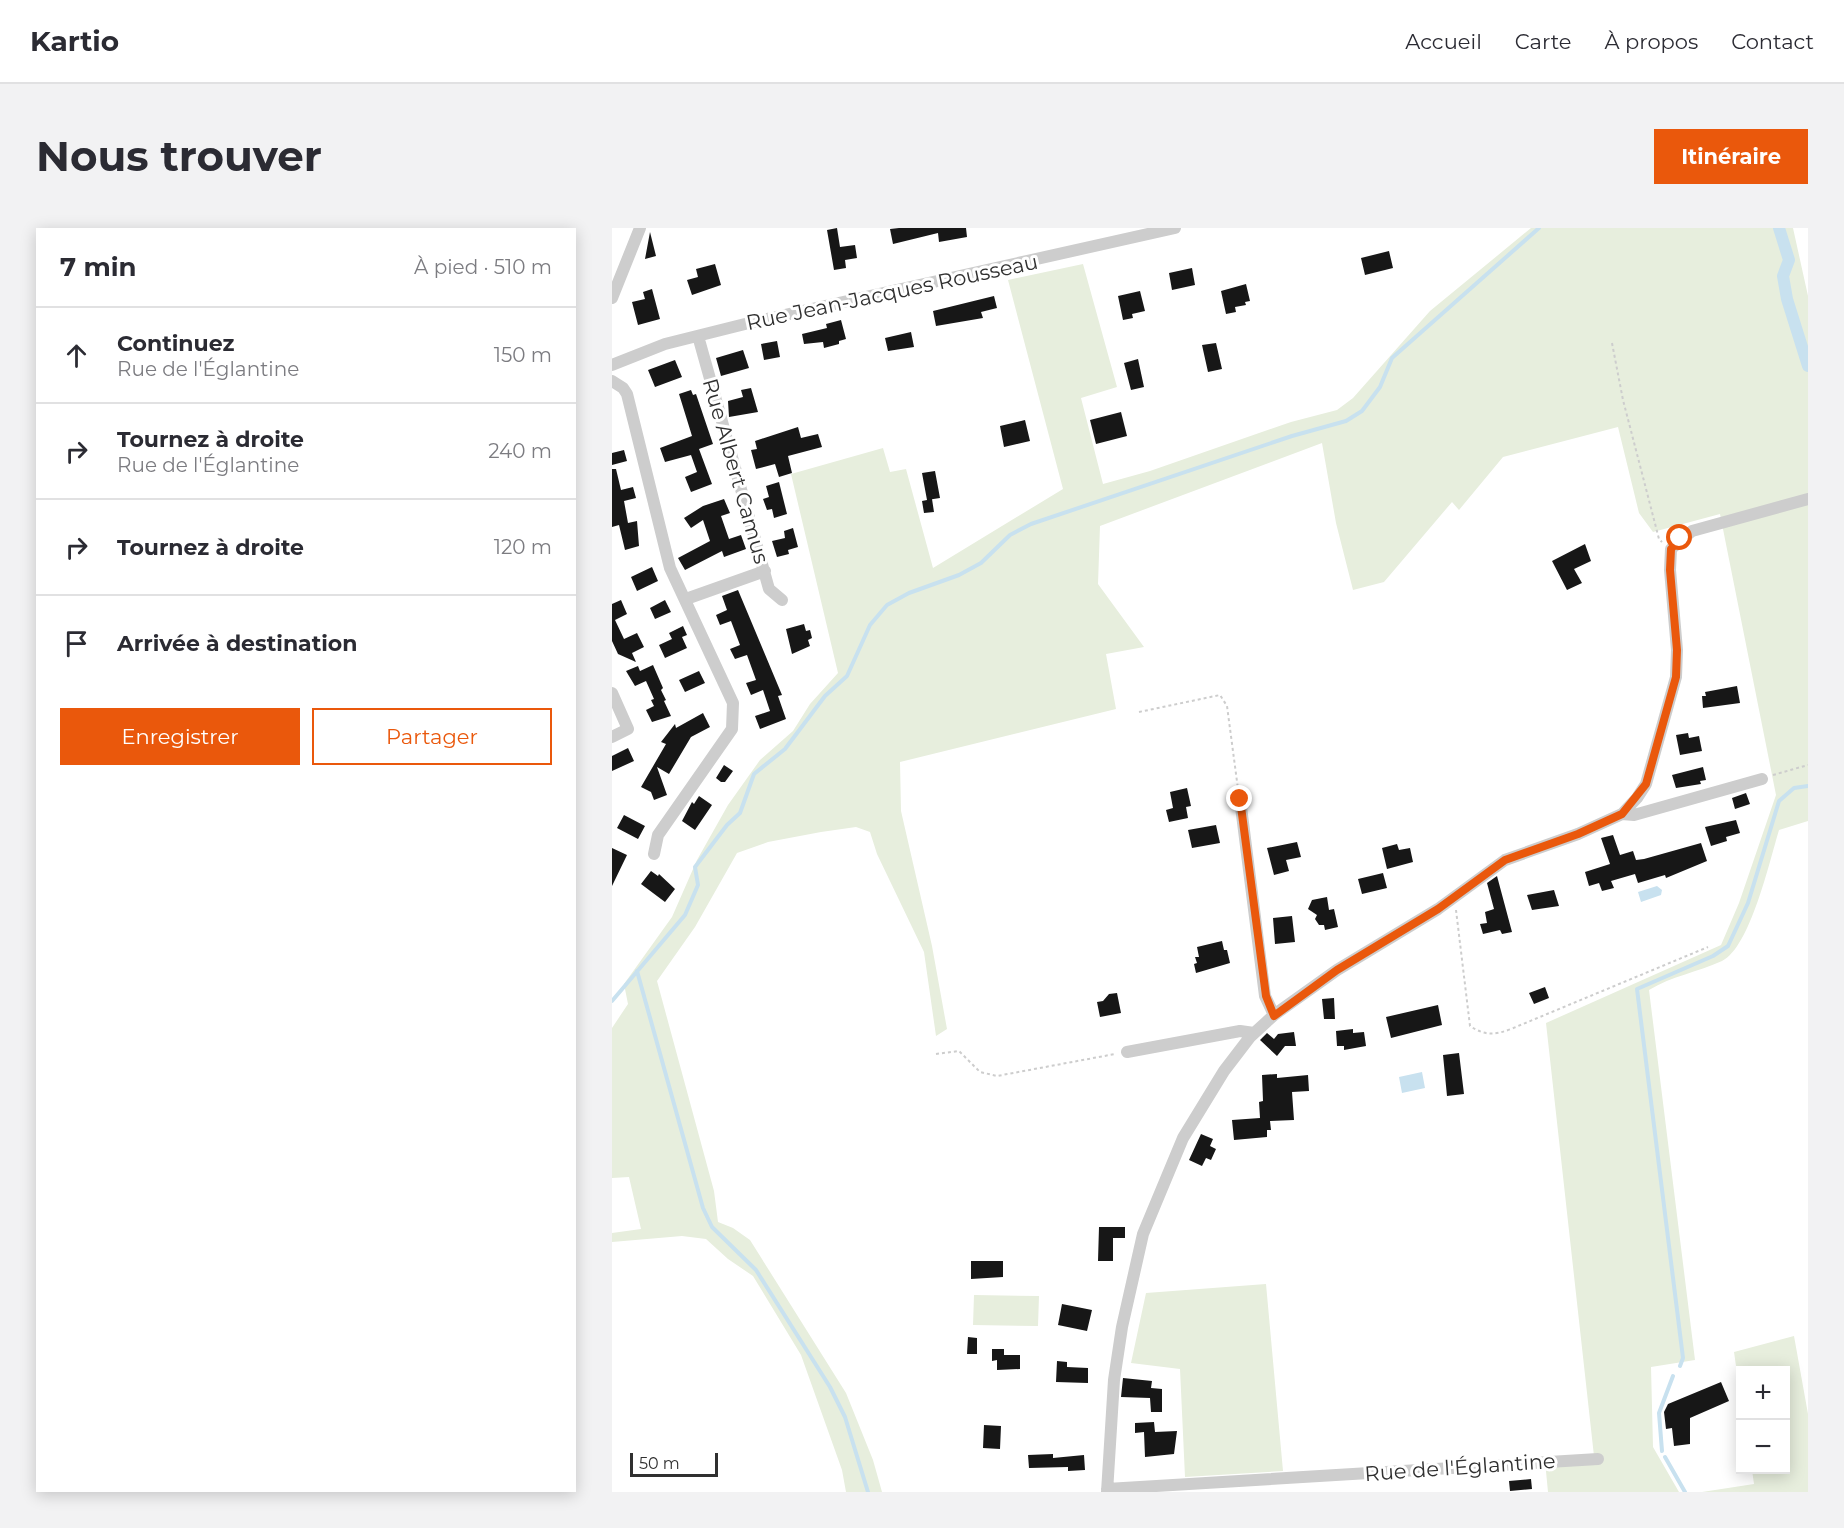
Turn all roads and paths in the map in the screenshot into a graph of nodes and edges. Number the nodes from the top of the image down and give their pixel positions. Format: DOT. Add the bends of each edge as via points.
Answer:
graph roads {
  1 [pos="640,228"];
  2 [pos="1175,228"];
  3 [pos="612,298"];
  4 [pos="698,336"];
  5 [pos="1612,343"];
  6 [pos="612,365"];
  7 [pos="612,381"];
  8 [pos="1808,499"];
  9 [pos="1671,549"];
  10 [pos="765,572"];
  11 [pos="686,599"];
  12 [pos="782,600"];
  13 [pos="612,693"];
  14 [pos="1139,712"];
  15 [pos="612,736"];
  16 [pos="1808,765"];
  17 [pos="1762,779"];
  18 [pos="1240,799"];
  19 [pos="1622,814"];
  20 [pos="654,854"];
  21 [pos="1454,895"];
  22 [pos="1708,947"];
  23 [pos="1274,1016"];
  24 [pos="1254,1033"];
  25 [pos="1127,1052"];
  26 [pos="936,1054"];
  27 [pos="1598,1459"];
  28 [pos="1107,1491"];
  1 -- 3 [label="street"];
  2 -- 4 [label="street, Rue Jean-Jacques Rousseau"];
  4 -- 6 [label="street, Rue Jean-Jacques Rousseau"];
  4 -- 10 [label="street, Rue Albert Camus"];
  5 -- 9 [label="path" via="1659,539"];
  7 -- 11 [label="street" via="627,394 670,568"];
  8 -- 9 [label="street" via="1692,531"];
  9 -- 19 [label="street, Rue de l'Églantine" via="1676,677 1646,784"];
  10 -- 11 [label="street"];
  10 -- 12 [label="street, Rue Albert Camus" via="769,589"];
  11 -- 20 [label="street" via="733,703 732,729 658,835"];
  13 -- 15 [label="street" via="628,729"];
  14 -- 18 [label="path" via="1220,695 1227,706"];
  16 -- 17 [label="path"];
  17 -- 19 [label="street, Rue de l'Églantine" via="1634,815"];
  18 -- 23 [label="street" via="1266,996"];
  19 -- 21 [label="street, Rue de l'Églantine" via="1505,860"];
  21 -- 22 [label="path" via="1470,1026 1487,1034 1511,1029"];
  21 -- 23 [label="street, Rue de l'Églantine" via="1438,909 1337,970"];
  23 -- 24 [label="street, Rue de l'Églantine"];
  24 -- 25 [label="street" via="1240,1031"];
  24 -- 28 [label="street, Rue de l'Églantine" via="1224,1071 1184,1138 1143,1234 1114,1380"];
  25 -- 26 [label="path" via="997,1076 980,1072 959,1051"];
  27 -- 28 [label="street, Rue de l'Églantine"];
}
